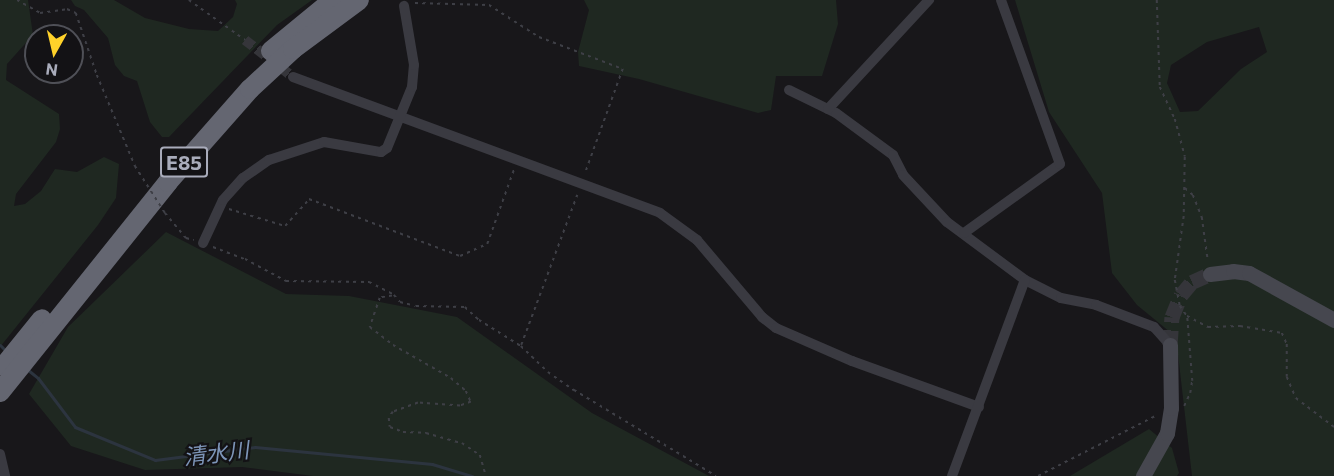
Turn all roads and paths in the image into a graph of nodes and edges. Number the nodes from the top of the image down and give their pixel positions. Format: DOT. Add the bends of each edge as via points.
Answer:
graph roads {
  1 [pos="17,0"];
  2 [pos="189,0"];
  3 [pos="333,0"];
  4 [pos="359,0"];
  5 [pos="929,0"];
  6 [pos="1001,0"];
  7 [pos="1157,0"];
  8 [pos="404,6"];
  9 [pos="244,39"];
  10 [pos="293,77"];
  11 [pos="789,90"];
  12 [pos="828,109"];
  13 [pos="400,117"];
  14 [pos="517,160"];
  15 [pos="581,184"];
  16 [pos="1184,188"];
  17 [pos="220,206"];
  18 [pos="964,233"];
  19 [pos="203,243"];
  20 [pos="1210,274"];
  21 [pos="1025,280"];
  22 [pos="394,295"];
  23 [pos="1187,316"];
  24 [pos="1334,320"];
  25 [pos="30,345"];
  26 [pos="1170,345"];
  27 [pos="520,346"];
  28 [pos="0,371"];
  29 [pos="0,392"];
  30 [pos="979,407"];
  31 [pos="1171,408"];
  32 [pos="1168,425"];
  33 [pos="1334,427"];
  34 [pos="0,454"];
  35 [pos="5,476"];
  36 [pos="486,476"];
  37 [pos="717,476"];
  38 [pos="952,476"];
  39 [pos="1038,476"];
  40 [pos="1143,476"];
  1 -- 19 [label="path, bridge" via="40,13 67,9 76,13 135,166 186,238"];
  2 -- 9 [label="path"];
  3 -- 25 [label="highway, E85" via="277,45 200,124"];
  4 -- 25 [label="highway, E85" via="293,49 250,88"];
  5 -- 12 [label="street"];
  6 -- 18 [label="street" via="1060,164"];
  7 -- 16 [label="path" via="1160,87 1175,119 1185,157"];
  8 -- 13 [label="street" via="414,65 412,87"];
  8 -- 15 [label="path" via="420,2 489,5 539,37 623,69"];
  10 -- 13 [label="street"];
  11 -- 12 [label="street"];
  12 -- 18 [label="street" via="893,155 903,175 947,222"];
  13 -- 14 [label="street"];
  13 -- 17 [label="street" via="387,148 381,152 324,142 269,160 243,178"];
  14 -- 15 [label="street"];
  14 -- 17 [label="path" via="487,244 460,256 309,199 285,226"];
  15 -- 27 [label="path"];
  15 -- 30 [label="street" via="660,213 679,224 776,328 852,361"];
  16 -- 20 [label="path" via="1193,195 1202,217"];
  16 -- 23 [label="path" via="1175,280 1180,306"];
  17 -- 19 [label="street"];
  18 -- 21 [label="street"];
  19 -- 22 [label="path" via="286,281 369,282"];
  20 -- 24 [label="street" via="1249,273"];
  21 -- 26 [label="street" via="1061,298 1096,305 1154,327"];
  21 -- 30 [label="street"];
  22 -- 27 [label="path" via="400,302 416,306 465,307"];
  22 -- 36 [label="path" via="380,298 370,327 451,378 466,391 471,402 460,406 418,403 393,412 388,418 390,427 462,443 480,455"];
  23 -- 32 [label="path" via="1190,393"];
  23 -- 33 [label="path" via="1208,327 1240,326 1282,333 1287,344 1287,377 1296,398"];
  25 -- 28 [label="highway, E85"];
  25 -- 29 [label="highway, E85"];
  26 -- 31 [label="street"];
  27 -- 37 [label="path" via="574,390"];
  30 -- 38 [label="street"];
  31 -- 32 [label="street"];
  31 -- 39 [label="path"];
  32 -- 40 [label="street"];
  34 -- 35 [label="street"];
}
